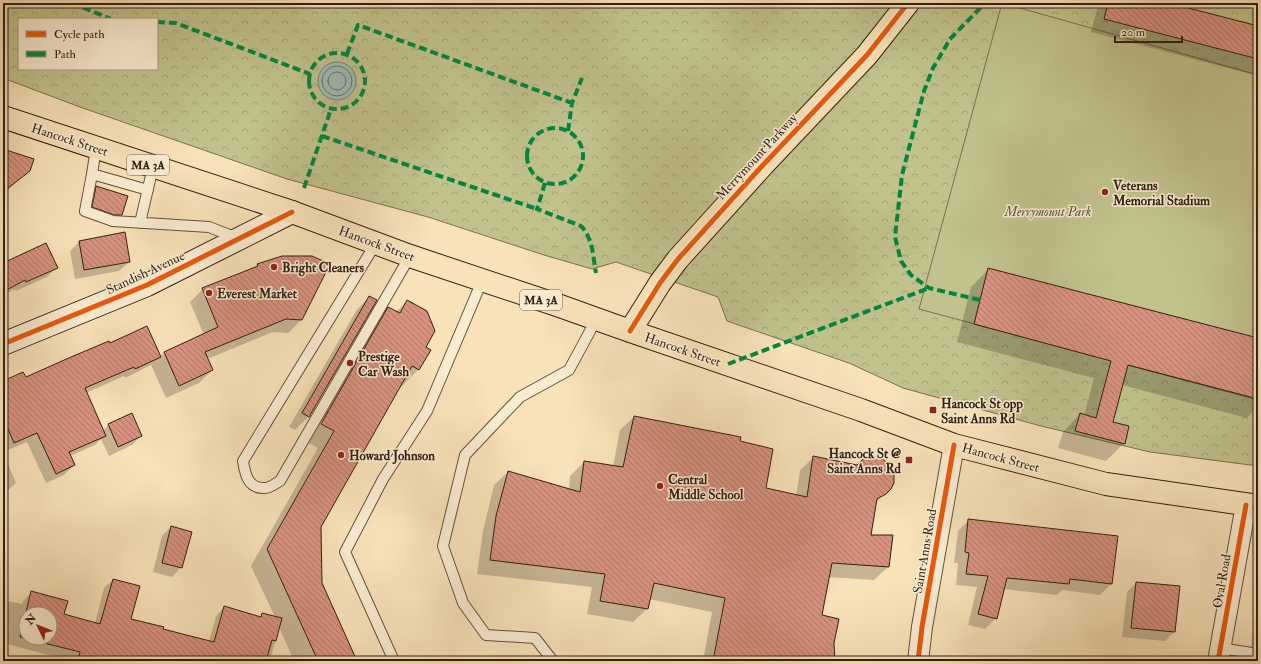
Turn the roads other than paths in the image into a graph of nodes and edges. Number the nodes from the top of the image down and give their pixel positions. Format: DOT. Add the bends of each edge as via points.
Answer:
graph roads {
  1 [pos="908,3"];
  2 [pos="3,117"];
  3 [pos="96,148"];
  4 [pos="153,167"];
  5 [pos="92,174"];
  6 [pos="148,190"];
  7 [pos="292,212"];
  8 [pos="140,223"];
  9 [pos="238,239"];
  10 [pos="376,243"];
  11 [pos="410,256"];
  12 [pos="482,281"];
  13 [pos="596,320"];
  14 [pos="630,332"];
  15 [pos="3,344"];
  16 [pos="954,445"];
  17 [pos="1252,506"];
  18 [pos="1258,654"];
  19 [pos="1219,655"];
  20 [pos="394,661"];
  21 [pos="553,661"];
  22 [pos="918,661"];
  1 -- 14 [label="main road, Merrymount Parkway" via="867,54 678,259"];
  2 -- 3 [label="main road, Hancock Street / MA 3A"];
  3 -- 4 [label="main road, Hancock Street / MA 3A"];
  3 -- 5 [label="lane"];
  4 -- 6 [label="lane"];
  4 -- 7 [label="main road, Hancock Street / MA 3A"];
  5 -- 6 [label="lane"];
  5 -- 8 [label="lane" via="85,210 113,221"];
  6 -- 8 [label="lane"];
  7 -- 9 [label="street, Standish Avenue"];
  7 -- 10 [label="main road, Hancock Street / MA 3A"];
  8 -- 9 [label="lane" via="209,227"];
  9 -- 15 [label="street, Standish Avenue" via="147,285"];
  10 -- 11 [label="main road, Hancock Street / MA 3A"];
  10 -- 11 [label="lane" via="243,460 246,476 255,486 266,488 280,481"];
  11 -- 12 [label="main road, Hancock Street / MA 3A"];
  12 -- 13 [label="main road, Hancock Street / MA 3A"];
  12 -- 20 [label="lane" via="427,411 383,479 345,552"];
  13 -- 14 [label="main road, Hancock Street / MA 3A"];
  13 -- 21 [label="lane" via="569,370 520,397 465,455 443,546 463,603 486,635 535,638"];
  14 -- 16 [label="main road, Hancock Street" via="861,410"];
  16 -- 17 [label="main road, Hancock Street" via="1106,484"];
  16 -- 22 [label="street, Saint Anns Road"];
  17 -- 19 [label="street, Oval Road"];
  18 -- 19 [label="lane"];
}
